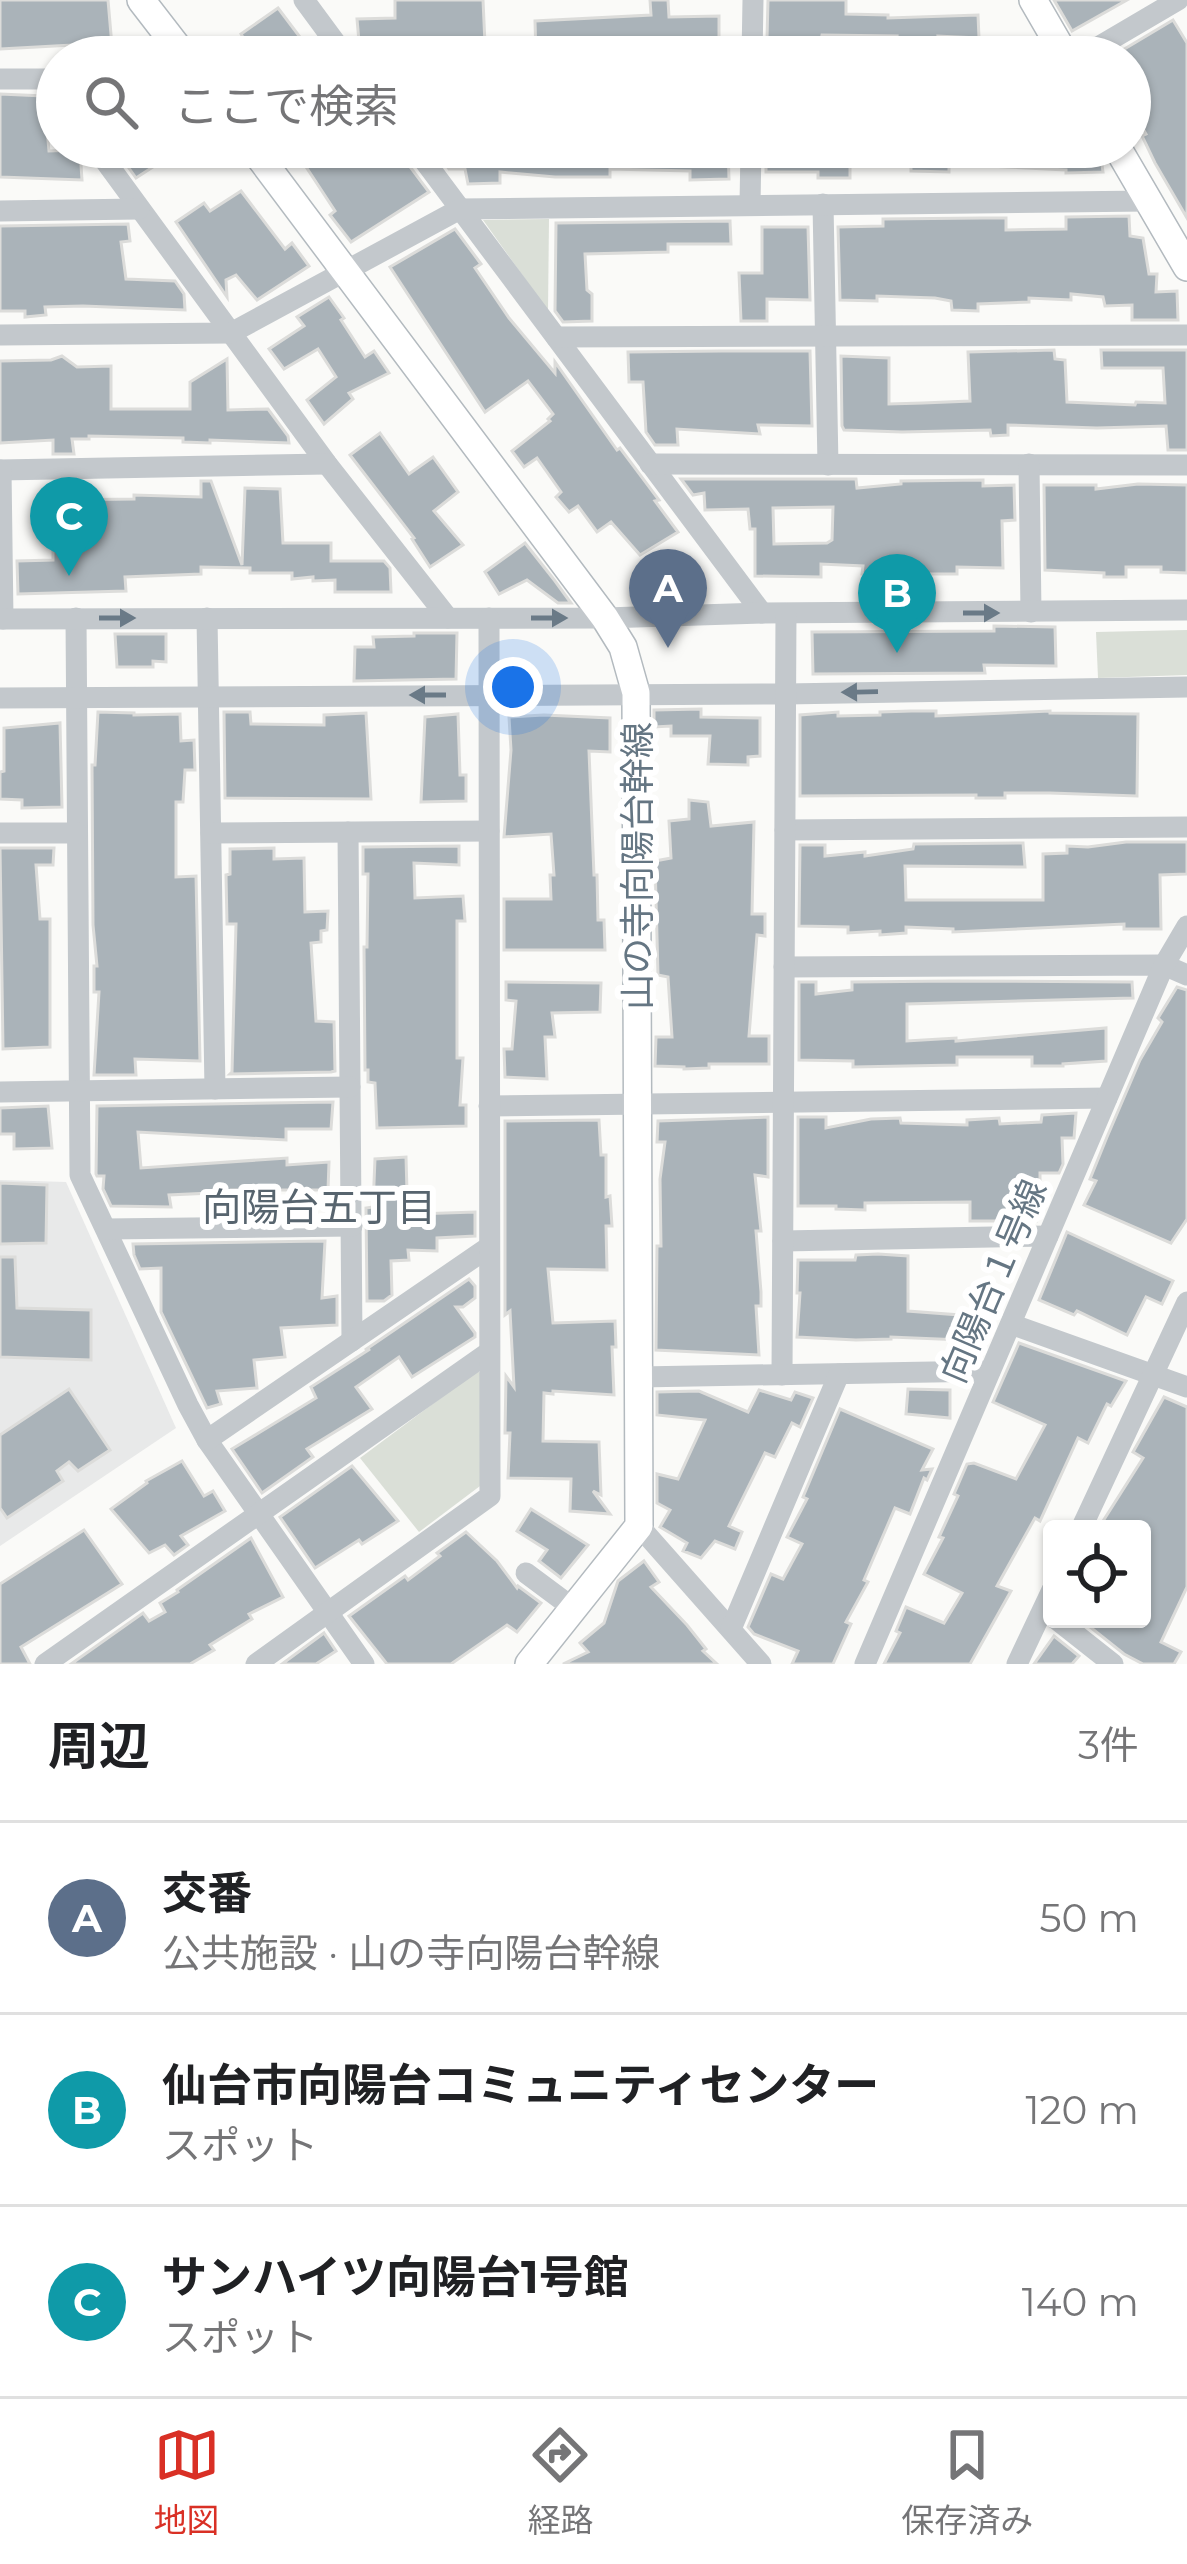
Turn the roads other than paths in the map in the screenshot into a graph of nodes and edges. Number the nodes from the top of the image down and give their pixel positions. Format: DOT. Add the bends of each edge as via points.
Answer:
graph roads {
  1 [pos="141,0"];
  2 [pos="304,0"];
  3 [pos="753,0"];
  4 [pos="1033,0"];
  5 [pos="1178,0"];
  6 [pos="169,36"];
  7 [pos="331,36"];
  8 [pos="752,36"];
  9 [pos="1054,36"];
  10 [pos="1117,36"];
  11 [pos="0,79"];
  12 [pos="36,82"];
  13 [pos="110,168"];
  14 [pos="267,168"];
  15 [pos="430,168"];
  16 [pos="751,168"];
  17 [pos="1129,168"];
  18 [pos="1148,201"];
  19 [pos="823,204"];
  20 [pos="750,205"];
  21 [pos="139,209"];
  22 [pos="460,209"];
  23 [pos="0,211"];
  24 [pos="1187,267"];
  25 [pos="343,271"];
  26 [pos="231,333"];
  27 [pos="1187,334"];
  28 [pos="0,335"];
  29 [pos="556,337"];
  30 [pos="826,338"];
  31 [pos="327,464"];
  32 [pos="650,464"];
  33 [pos="1029,464"];
  34 [pos="828,465"];
  35 [pos="1187,465"];
  36 [pos="1,470"];
  37 [pos="1187,610"];
  38 [pos="1031,612"];
  39 [pos="762,613"];
  40 [pos="786,614"];
  41 [pos="76,618"];
  42 [pos="208,618"];
  43 [pos="448,618"];
  44 [pos="489,618"];
  45 [pos="604,618"];
  46 [pos="1,619"];
  47 [pos="1187,687"];
  48 [pos="636,693"];
  49 [pos="489,694"];
  50 [pos="785,694"];
  51 [pos="209,696"];
  52 [pos="76,697"];
  53 [pos="0,698"];
  54 [pos="1187,827"];
  55 [pos="785,830"];
  56 [pos="489,831"];
  57 [pos="77,832"];
  58 [pos="349,832"];
  59 [pos="0,833"];
  60 [pos="211,833"];
  61 [pos="1187,926"];
  62 [pos="1164,964"];
  63 [pos="784,967"];
  64 [pos="1187,975"];
  65 [pos="350,1088"];
  66 [pos="215,1089"];
  67 [pos="78,1091"];
  68 [pos="0,1092"];
  69 [pos="1107,1098"];
  70 [pos="784,1102"];
  71 [pos="640,1104"];
  72 [pos="489,1106"];
  73 [pos="352,1226"];
  74 [pos="106,1229"];
  75 [pos="1048,1236"];
  76 [pos="783,1241"];
  77 [pos="489,1247"];
  78 [pos="1187,1302"];
  79 [pos="1011,1324"];
  80 [pos="352,1341"];
  81 [pos="489,1352"];
  82 [pos="990,1371"];
  83 [pos="839,1374"];
  84 [pos="782,1375"];
  85 [pos="1155,1375"];
  86 [pos="639,1377"];
  87 [pos="1187,1387"];
  88 [pos="207,1441"];
  89 [pos="257,1513"];
  90 [pos="1085,1520"];
  91 [pos="639,1526"];
  92 [pos="526,1573"];
  93 [pos="573,1608"];
  94 [pos="329,1614"];
  95 [pos="1043,1621"];
  96 [pos="1073,1628"];
  97 [pos="731,1630"];
  98 [pos="45,1664"];
  99 [pos="256,1664"];
  100 [pos="364,1664"];
  101 [pos="529,1664"];
  102 [pos="760,1664"];
  103 [pos="865,1664"];
  104 [pos="1017,1664"];
  105 [pos="1113,1664"];
  1 -- 6 [label="street"];
  2 -- 7 [label="street"];
  3 -- 8 [label="street"];
  4 -- 9 [label="street"];
  5 -- 10 [label="street"];
  11 -- 12 [label="street"];
  13 -- 21 [label="street"];
  14 -- 25 [label="street, 山の寺向陽台幹線"];
  15 -- 22 [label="street"];
  16 -- 20 [label="street"];
  17 -- 18 [label="street"];
  18 -- 19 [label="street"];
  18 -- 24 [label="street"];
  19 -- 20 [label="street"];
  19 -- 30 [label="street"];
  20 -- 22 [label="street"];
  21 -- 23 [label="street"];
  21 -- 26 [label="street"];
  22 -- 25 [label="street"];
  22 -- 29 [label="street"];
  25 -- 26 [label="street"];
  25 -- 45 [label="street, 山の寺向陽台幹線"];
  26 -- 28 [label="street"];
  26 -- 31 [label="street"];
  27 -- 30 [label="street"];
  29 -- 30 [label="street"];
  29 -- 32 [label="street"];
  30 -- 34 [label="street"];
  31 -- 36 [label="street"];
  31 -- 43 [label="street"];
  32 -- 34 [label="street"];
  32 -- 39 [label="street"];
  33 -- 34 [label="street"];
  33 -- 35 [label="street"];
  33 -- 38 [label="street"];
  36 -- 46 [label="street"];
  37 -- 38 [label="street"];
  40 -- 38 [label="street, one-way"];
  39 -- 40 [label="street"];
  39 -- 45 [label="street"];
  40 -- 50 [label="street"];
  41 -- 42 [label="street, one-way"];
  41 -- 46 [label="street"];
  41 -- 52 [label="street"];
  42 -- 43 [label="street"];
  42 -- 51 [label="street"];
  43 -- 44 [label="street"];
  44 -- 45 [label="street, one-way"];
  44 -- 49 [label="street"];
  45 -- 48 [label="street, 山の寺向陽台幹線" via="623,647"];
  47 -- 50 [label="street, one-way"];
  48 -- 49 [label="street"];
  48 -- 50 [label="street"];
  48 -- 71 [label="street, 山の寺向陽台幹線"];
  49 -- 51 [label="street, one-way"];
  49 -- 56 [label="street"];
  50 -- 55 [label="street"];
  51 -- 52 [label="street"];
  51 -- 60 [label="street"];
  52 -- 53 [label="street"];
  52 -- 57 [label="street"];
  54 -- 55 [label="street"];
  55 -- 63 [label="street"];
  56 -- 58 [label="street"];
  56 -- 72 [label="street"];
  57 -- 59 [label="street"];
  57 -- 67 [label="street"];
  58 -- 60 [label="street"];
  58 -- 65 [label="street"];
  60 -- 66 [label="street"];
  61 -- 62 [label="street, 向陽台１号線"];
  62 -- 63 [label="street"];
  62 -- 64 [label="street"];
  62 -- 69 [label="street, 向陽台１号線"];
  63 -- 70 [label="street"];
  65 -- 66 [label="street"];
  65 -- 73 [label="street"];
  66 -- 67 [label="street"];
  67 -- 68 [label="street"];
  67 -- 74 [label="street" via="80,1175"];
  69 -- 70 [label="street"];
  69 -- 75 [label="street, 向陽台１号線"];
  70 -- 71 [label="street"];
  70 -- 76 [label="street"];
  71 -- 72 [label="street"];
  71 -- 86 [label="street, 山の寺向陽台幹線"];
  72 -- 77 [label="street"];
  73 -- 74 [label="street"];
  73 -- 80 [label="street"];
  74 -- 88 [label="street"];
  75 -- 76 [label="street"];
  75 -- 79 [label="street, 向陽台１号線"];
  76 -- 84 [label="street"];
  77 -- 80 [label="street"];
  77 -- 81 [label="street"];
  78 -- 85 [label="street"];
  79 -- 82 [label="street, 向陽台１号線"];
  79 -- 85 [label="street"];
  80 -- 88 [label="street"];
  81 -- 89 [label="street"];
  81 -- 94 [label="street" via="490,1496"];
  82 -- 83 [label="street"];
  82 -- 103 [label="street, 向陽台１号線"];
  83 -- 84 [label="street"];
  83 -- 97 [label="street"];
  84 -- 86 [label="street"];
  85 -- 87 [label="street"];
  85 -- 90 [label="street"];
  86 -- 91 [label="street, 山の寺向陽台幹線"];
  88 -- 89 [label="street"];
  89 -- 94 [label="street"];
  89 -- 98 [label="street"];
  91 -- 93 [label="street"];
  91 -- 97 [label="street"];
  92 -- 93 [label="street"];
  93 -- 101 [label="street"];
  94 -- 99 [label="street"];
  94 -- 100 [label="street"];
  95 -- 104 [label="street"];
  96 -- 105 [label="street"];
  97 -- 102 [label="street"];
}
